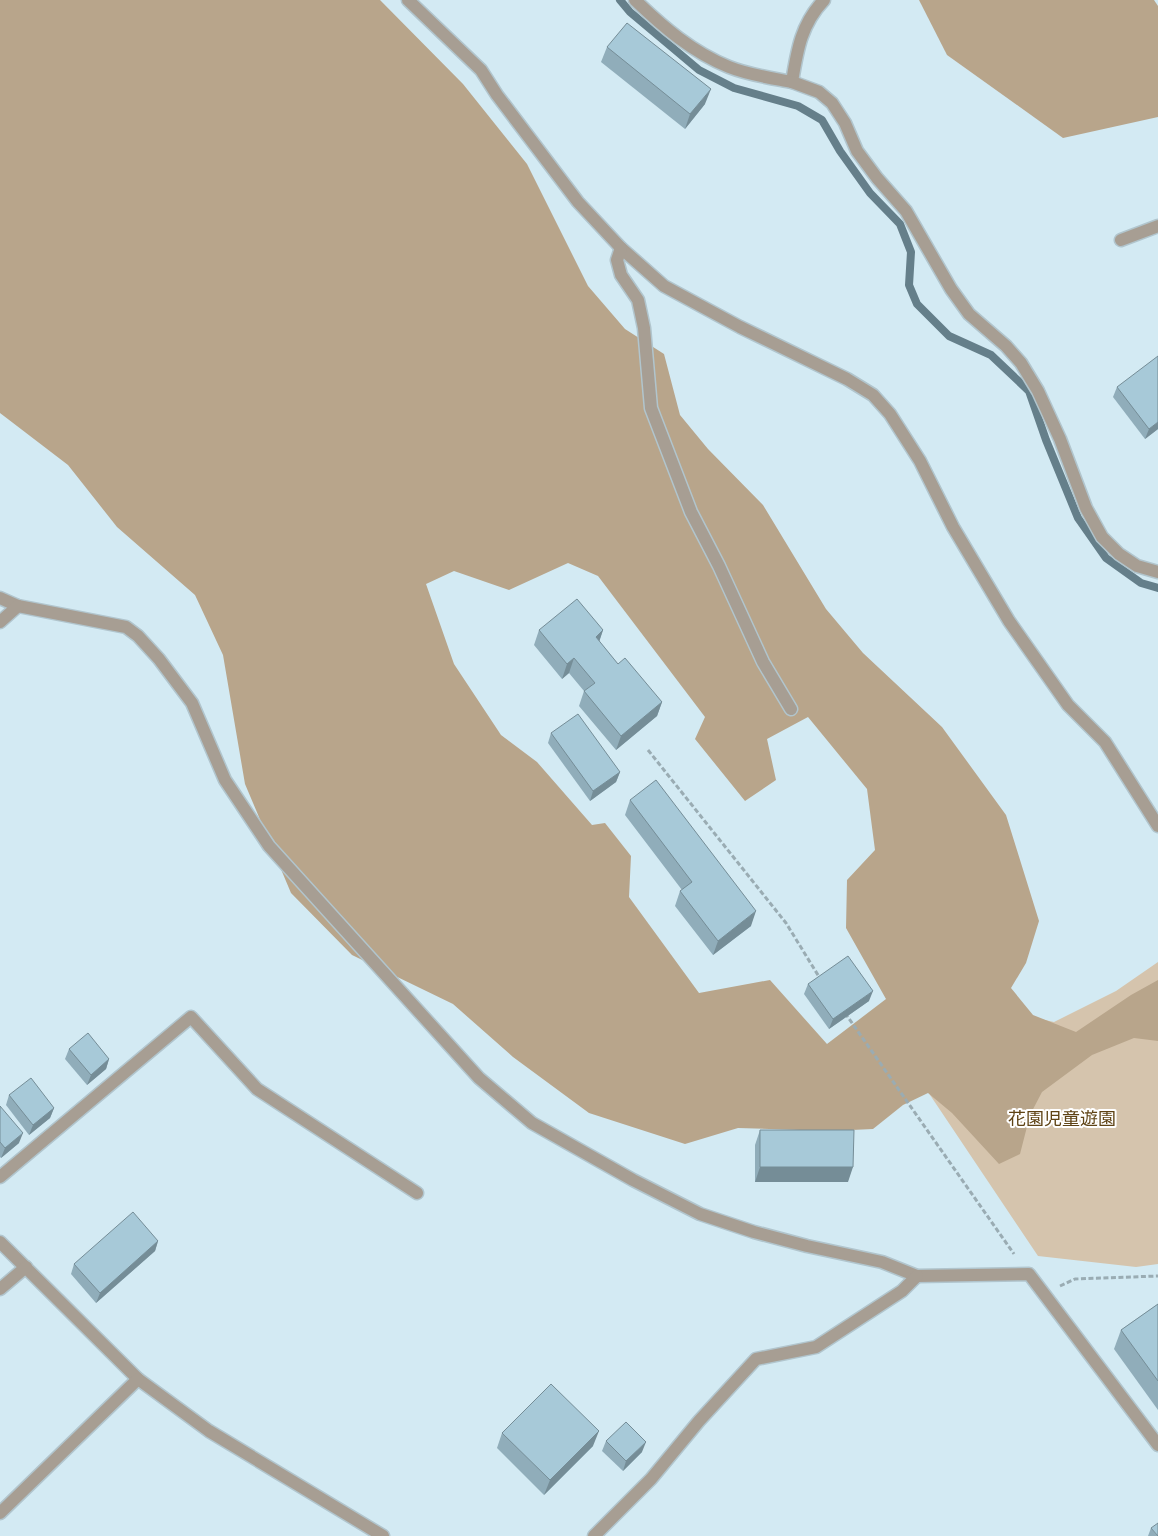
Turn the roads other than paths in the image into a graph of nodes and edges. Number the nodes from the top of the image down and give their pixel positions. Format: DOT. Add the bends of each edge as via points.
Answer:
graph roads {
  1 [pos="408,0"];
  2 [pos="635,0"];
  3 [pos="824,0"];
  4 [pos="792,82"];
  5 [pos="1158,226"];
  6 [pos="1121,240"];
  7 [pos="621,248"];
  8 [pos="1158,572"];
  9 [pos="0,598"];
  10 [pos="18,606"];
  11 [pos="0,622"];
  12 [pos="791,709"];
  13 [pos="1158,826"];
  14 [pos="0,1177"];
  15 [pos="417,1193"];
  16 [pos="0,1242"];
  17 [pos="26,1267"];
  18 [pos="917,1276"];
  19 [pos="0,1289"];
  20 [pos="138,1379"];
  21 [pos="1158,1445"];
  22 [pos="0,1513"];
  23 [pos="383,1536"];
  24 [pos="594,1536"];
  1 -- 7 [label="street" via="481,70 578,202"];
  2 -- 4 [label="street" via="689,46 728,67"];
  3 -- 4 [label="street" via="804,29"];
  4 -- 8 [label="street" via="819,92 832,103 857,151 906,211 969,314 1021,363 1038,391 1086,508 1102,537 1137,566"];
  5 -- 6 [label="street"];
  7 -- 12 [label="street" via="617,260 622,275 638,300 644,328 651,408 690,512 763,662"];
  7 -- 13 [label="street" via="664,286 847,378 873,395 890,414 920,461 953,528 1008,621 1068,705 1104,742"];
  9 -- 10 [label="street"];
  10 -- 11 [label="street"];
  10 -- 18 [label="street" via="126,627 138,636 192,703 225,780 269,846 479,1078 532,1123 700,1214 772,1236 882,1262"];
  14 -- 15 [label="street" via="191,1016 257,1090"];
  16 -- 17 [label="street"];
  17 -- 19 [label="street"];
  17 -- 20 [label="street"];
  18 -- 21 [label="street" via="1029,1274"];
  18 -- 24 [label="street" via="902,1291 816,1347 756,1359 651,1479"];
  20 -- 22 [label="street"];
  20 -- 23 [label="street" via="209,1431"];
}
